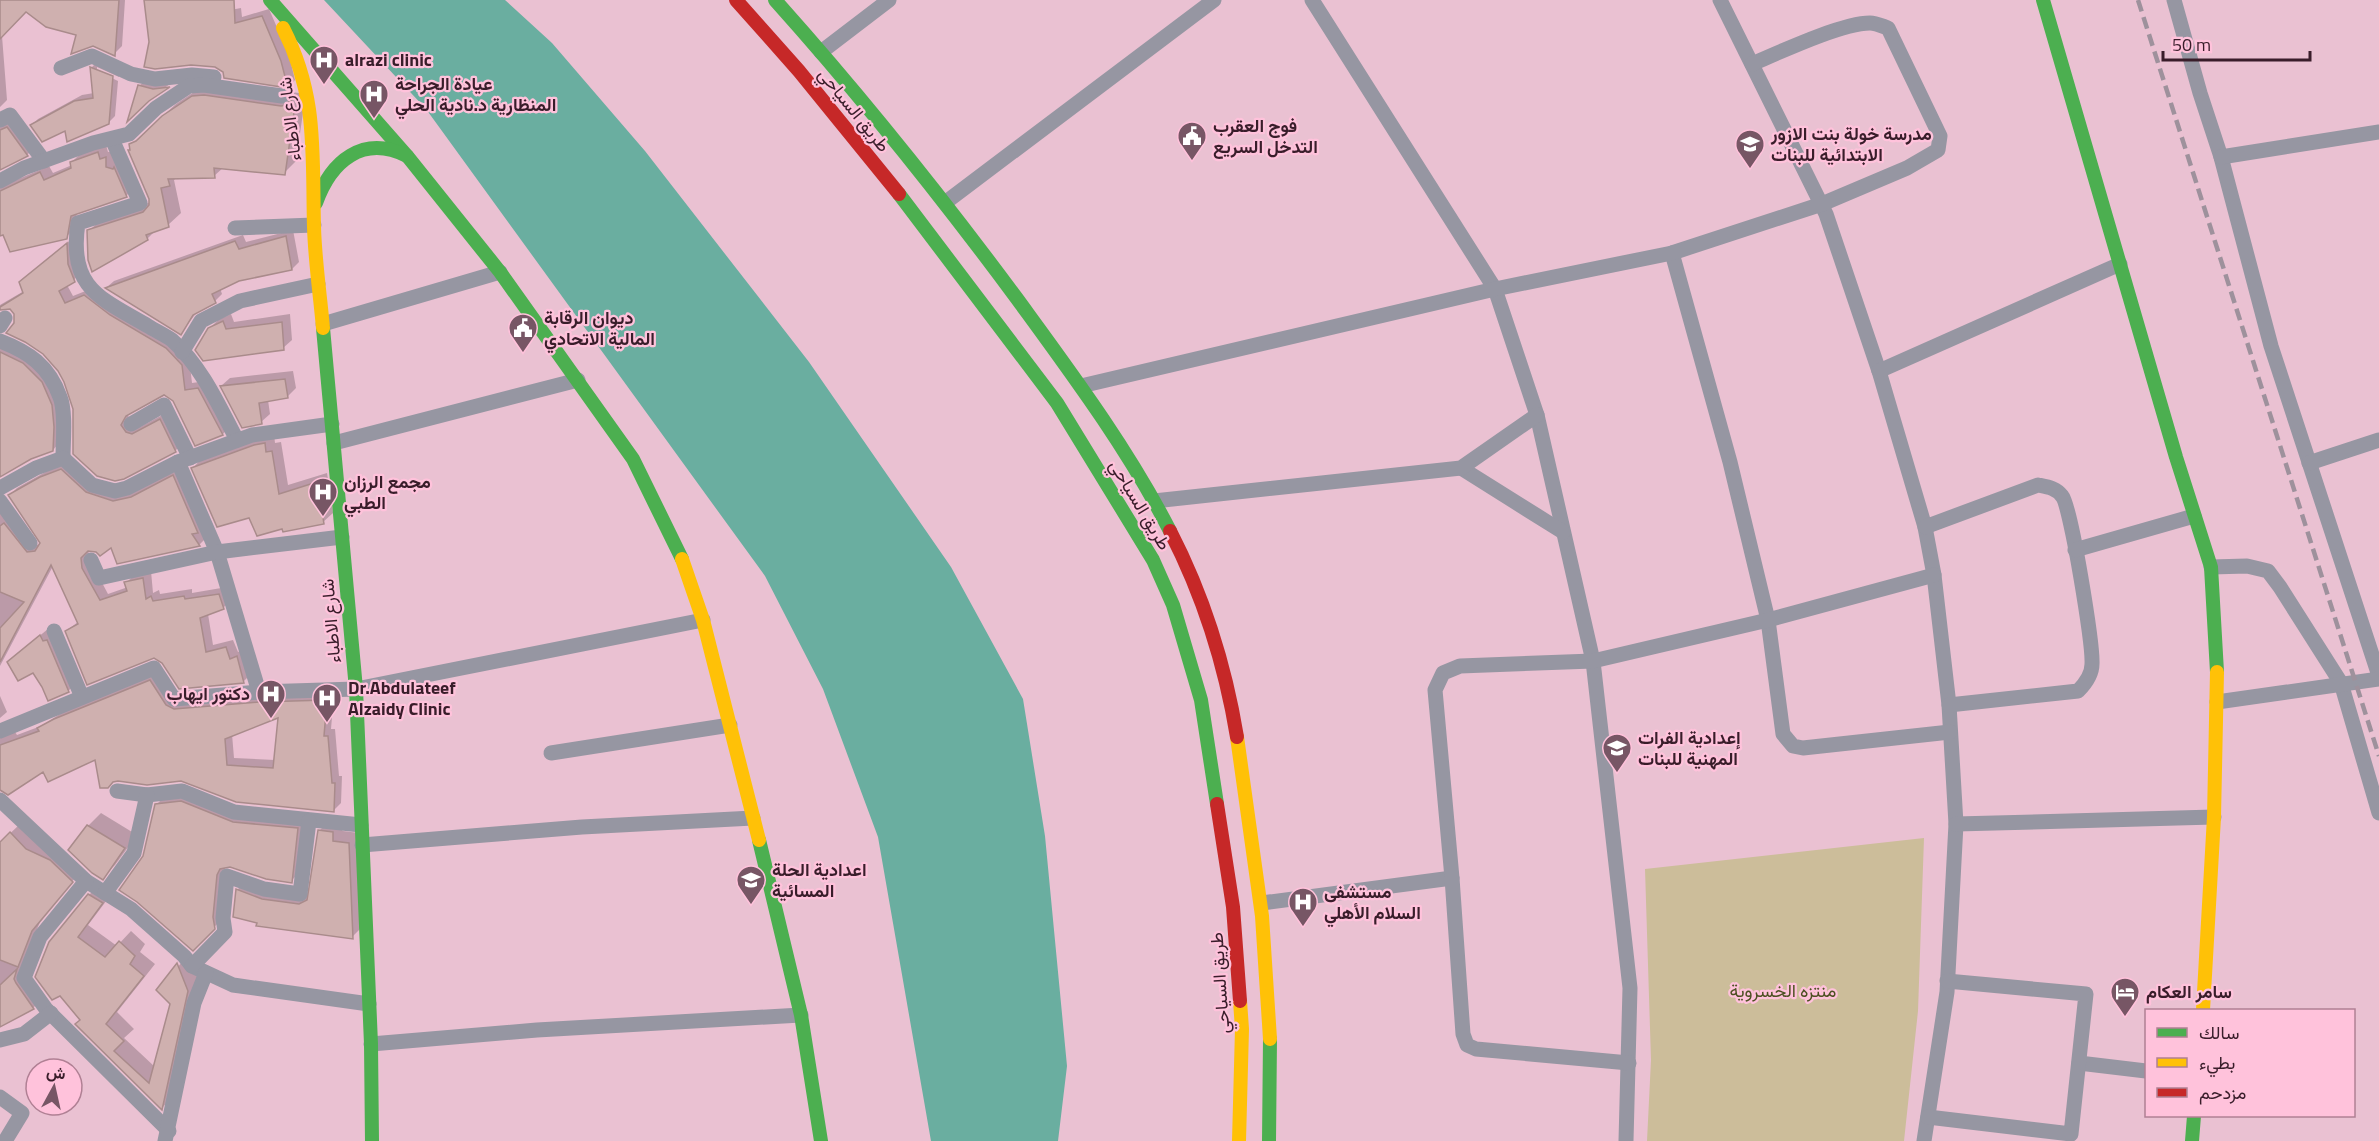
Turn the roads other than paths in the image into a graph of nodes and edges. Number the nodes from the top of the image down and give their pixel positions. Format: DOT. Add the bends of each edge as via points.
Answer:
graph roads {
  1 [pos="268,0"];
  2 [pos="736,0"];
  3 [pos="775,0"];
  4 [pos="889,0"];
  5 [pos="1214,0"];
  6 [pos="1312,0"];
  7 [pos="1720,0"];
  8 [pos="2043,0"];
  9 [pos="2174,0"];
  10 [pos="821,52"];
  11 [pos="1752,64"];
  12 [pos="61,68"];
  13 [pos="242,89"];
  14 [pos="282,96"];
  15 [pos="0,120"];
  16 [pos="2379,132"];
  17 [pos="112,139"];
  18 [pos="896,142"];
  19 [pos="408,157"];
  20 [pos="2221,157"];
  21 [pos="870,158"];
  22 [pos="44,161"];
  23 [pos="0,182"];
  24 [pos="945,202"];
  25 [pos="1822,204"];
  26 [pos="314,208"];
  27 [pos="314,225"];
  28 [pos="235,228"];
  29 [pos="973,239"];
  30 [pos="1672,253"];
  31 [pos="949,258"];
  32 [pos="2120,264"];
  33 [pos="500,272"];
  34 [pos="318,284"];
  35 [pos="1495,289"];
  36 [pos="323,324"];
  37 [pos="0,341"];
  38 [pos="182,352"];
  39 [pos="1879,371"];
  40 [pos="578,380"];
  41 [pos="1081,386"];
  42 [pos="1537,415"];
  43 [pos="131,424"];
  44 [pos="332,424"];
  45 [pos="237,440"];
  46 [pos="2379,440"];
  47 [pos="334,443"];
  48 [pos="63,458"];
  49 [pos="184,460"];
  50 [pos="2309,463"];
  51 [pos="1461,468"];
  52 [pos="0,488"];
  53 [pos="0,501"];
  54 [pos="1154,501"];
  55 [pos="2194,516"];
  56 [pos="1925,527"];
  57 [pos="1563,532"];
  58 [pos="342,537"];
  59 [pos="30,543"];
  60 [pos="2076,550"];
  61 [pos="216,552"];
  62 [pos="91,560"];
  63 [pos="2211,567"];
  64 [pos="1934,575"];
  65 [pos="1208,617"];
  66 [pos="703,620"];
  67 [pos="1768,620"];
  68 [pos="1180,627"];
  69 [pos="54,631"];
  70 [pos="1205,658"];
  71 [pos="1593,661"];
  72 [pos="2379,678"];
  73 [pos="2341,683"];
  74 [pos="356,689"];
  75 [pos="259,692"];
  76 [pos="82,697"];
  77 [pos="2217,702"];
  78 [pos="1949,705"];
  79 [pos="730,725"];
  80 [pos="0,731"];
  81 [pos="1950,732"];
  82 [pos="551,753"];
  83 [pos="117,791"];
  84 [pos="147,795"];
  85 [pos="0,800"];
  86 [pos="2379,813"];
  87 [pos="2214,817"];
  88 [pos="753,818"];
  89 [pos="309,821"];
  90 [pos="1956,824"];
  91 [pos="361,825"];
  92 [pos="362,845"];
  93 [pos="1452,878"];
  94 [pos="86,881"];
  95 [pos="105,893"];
  96 [pos="1262,903"];
  97 [pos="199,970"];
  98 [pos="1947,981"];
  99 [pos="369,1004"];
  100 [pos="2203,1009"];
  101 [pos="51,1014"];
  102 [pos="801,1015"];
  103 [pos="0,1040"];
  104 [pos="371,1044"];
  105 [pos="1629,1063"];
  106 [pos="2079,1063"];
  107 [pos="2145,1071"];
  108 [pos="0,1097"];
  109 [pos="1928,1117"];
  110 [pos="2194,1117"];
  111 [pos="167,1136"];
  112 [pos="5,1141"];
  113 [pos="372,1141"];
  114 [pos="821,1141"];
  115 [pos="1239,1141"];
  116 [pos="1269,1141"];
  117 [pos="1626,1141"];
  118 [pos="1924,1141"];
  119 [pos="2192,1141"];
  1 -- 19 [label="street"];
  1 -- 26 [label="street, شارع الاطباء" via="302,66 313,143"];
  2 -- 21 [label="street, طريق السياحي"];
  3 -- 10 [label="street, طريق السياحي"];
  4 -- 10 [label="street"];
  5 -- 24 [label="street"];
  6 -- 35 [label="street"];
  7 -- 11 [label="street"];
  8 -- 32 [label="street"];
  9 -- 20 [label="street"];
  10 -- 18 [label="street, طريق السياحي"];
  11 -- 25 [label="street"];
  11 -- 25 [label="street" via="1856,24 1873,23 1888,28 1940,136 1938,150 1907,168"];
  12 -- 13 [label="street" via="92,56 131,74 155,79 192,75 235,80"];
  13 -- 14 [label="street"];
  13 -- 17 [label="street" via="189,86 156,108 129,134"];
  15 -- 22 [label="street" via="10,115"];
  16 -- 20 [label="street"];
  17 -- 22 [label="street"];
  17 -- 38 [label="street" via="140,203 78,224 77,268 99,299 172,340"];
  18 -- 21 [label="street" via="894,149 882,158"];
  18 -- 24 [label="street, طريق السياحي"];
  19 -- 26 [label="street, شارع الاطباء" via="390,148 358,152 339,164 326,180"];
  19 -- 33 [label="street"];
  20 -- 50 [label="street" via="2271,346"];
  21 -- 31 [label="street, طريق السياحي"];
  22 -- 23 [label="street"];
  24 -- 29 [label="street, طريق السياحي"];
  25 -- 30 [label="street"];
  25 -- 39 [label="street"];
  26 -- 27 [label="street, شارع الاطباء"];
  27 -- 28 [label="street"];
  27 -- 34 [label="street, شارع الاطباء"];
  29 -- 31 [label="street" via="956,244"];
  29 -- 41 [label="street, طريق السياحي"];
  30 -- 35 [label="street"];
  30 -- 67 [label="street" via="1730,462"];
  31 -- 68 [label="street, طريق السياحي" via="1057,403 1153,560"];
  32 -- 39 [label="street"];
  32 -- 55 [label="street"];
  33 -- 36 [label="street"];
  33 -- 40 [label="street"];
  34 -- 36 [label="street, شارع الاطباء"];
  34 -- 38 [label="street" via="240,301 201,321"];
  35 -- 41 [label="street"];
  35 -- 42 [label="street"];
  36 -- 44 [label="street, شارع الاطباء"];
  37 -- 48 [label="street" via="24,350 43,368 61,398"];
  38 -- 45 [label="street" via="206,380"];
  39 -- 56 [label="street"];
  40 -- 47 [label="street"];
  40 -- 66 [label="street" via="633,459 681,555"];
  41 -- 54 [label="street, طريق السياحي"];
  42 -- 51 [label="street"];
  42 -- 57 [label="street"];
  43 -- 49 [label="street" via="164,405"];
  44 -- 45 [label="street"];
  44 -- 47 [label="street, شارع الاطباء"];
  45 -- 49 [label="street"];
  46 -- 50 [label="street"];
  47 -- 58 [label="street, شارع الاطباء"];
  48 -- 49 [label="street" via="92,485 115,491"];
  48 -- 52 [label="street"];
  49 -- 61 [label="street"];
  50 -- 72 [label="street"];
  51 -- 54 [label="street"];
  51 -- 57 [label="street"];
  53 -- 59 [label="street"];
  54 -- 65 [label="street, طريق السياحي" via="1179,547"];
  55 -- 60 [label="street"];
  55 -- 63 [label="street"];
  56 -- 60 [label="street" via="2038,485 2054,488 2064,497"];
  56 -- 64 [label="street"];
  57 -- 71 [label="street"];
  58 -- 61 [label="street"];
  58 -- 74 [label="street, شارع الاطباء"];
  60 -- 78 [label="street" via="2091,646 2092,666 2087,682 2078,691"];
  61 -- 62 [label="street" via="99,578"];
  61 -- 75 [label="street"];
  63 -- 73 [label="street" via="2247,566 2268,571"];
  63 -- 77 [label="street"];
  64 -- 67 [label="street"];
  64 -- 78 [label="street"];
  65 -- 68 [label="street" via="1200,627"];
  65 -- 70 [label="street, طريق السياحي"];
  66 -- 74 [label="street"];
  66 -- 79 [label="street"];
  67 -- 71 [label="street"];
  67 -- 81 [label="street" via="1783,734 1793,746"];
  68 -- 70 [label="street, طريق السياحي"];
  69 -- 76 [label="street"];
  70 -- 96 [label="street, طريق السياحي" via="1230,694"];
  70 -- 115 [label="street, طريق السياحي" via="1201,700 1234,917 1242,1029"];
  71 -- 93 [label="street" via="1460,666 1443,673 1435,690"];
  71 -- 105 [label="street" via="1630,988"];
  72 -- 73 [label="street"];
  73 -- 77 [label="street"];
  73 -- 86 [label="street"];
  74 -- 75 [label="street"];
  74 -- 91 [label="street, شارع الاطباء"];
  75 -- 76 [label="street" via="174,699 154,668"];
  76 -- 80 [label="street"];
  77 -- 87 [label="street"];
  78 -- 81 [label="street"];
  79 -- 82 [label="street"];
  79 -- 88 [label="street"];
  81 -- 90 [label="street"];
  83 -- 84 [label="street"];
  84 -- 89 [label="street" via="182,791 234,812"];
  84 -- 95 [label="street" via="134,853"];
  85 -- 94 [label="street"];
  87 -- 90 [label="street"];
  87 -- 100 [label="street"];
  88 -- 92 [label="street"];
  88 -- 102 [label="street"];
  89 -- 91 [label="street"];
  89 -- 97 [label="street" via="300,894 264,889 227,876 225,932"];
  90 -- 98 [label="street"];
  91 -- 92 [label="street, شارع الاطباء"];
  92 -- 99 [label="street, شارع الاطباء"];
  93 -- 96 [label="street"];
  93 -- 105 [label="street" via="1462,1034 1467,1044 1476,1049"];
  94 -- 95 [label="street"];
  94 -- 101 [label="street" via="40,938 24,978"];
  95 -- 97 [label="street" via="131,909"];
  96 -- 116 [label="street, طريق السياحي" via="1272,1029"];
  97 -- 99 [label="street" via="241,987"];
  97 -- 111 [label="street"];
  98 -- 106 [label="street" via="2086,994"];
  98 -- 109 [label="street"];
  99 -- 104 [label="street, شارع الاطباء"];
  101 -- 103 [label="street" via="24,1034"];
  101 -- 111 [label="street"];
  102 -- 104 [label="street"];
  102 -- 114 [label="street"];
  104 -- 113 [label="street, شارع الاطباء"];
  105 -- 117 [label="street"];
  106 -- 107 [label="street"];
  106 -- 109 [label="street" via="2070,1134"];
  108 -- 112 [label="street" via="22,1113"];
  109 -- 118 [label="street"];
  110 -- 119 [label="street"];
}
